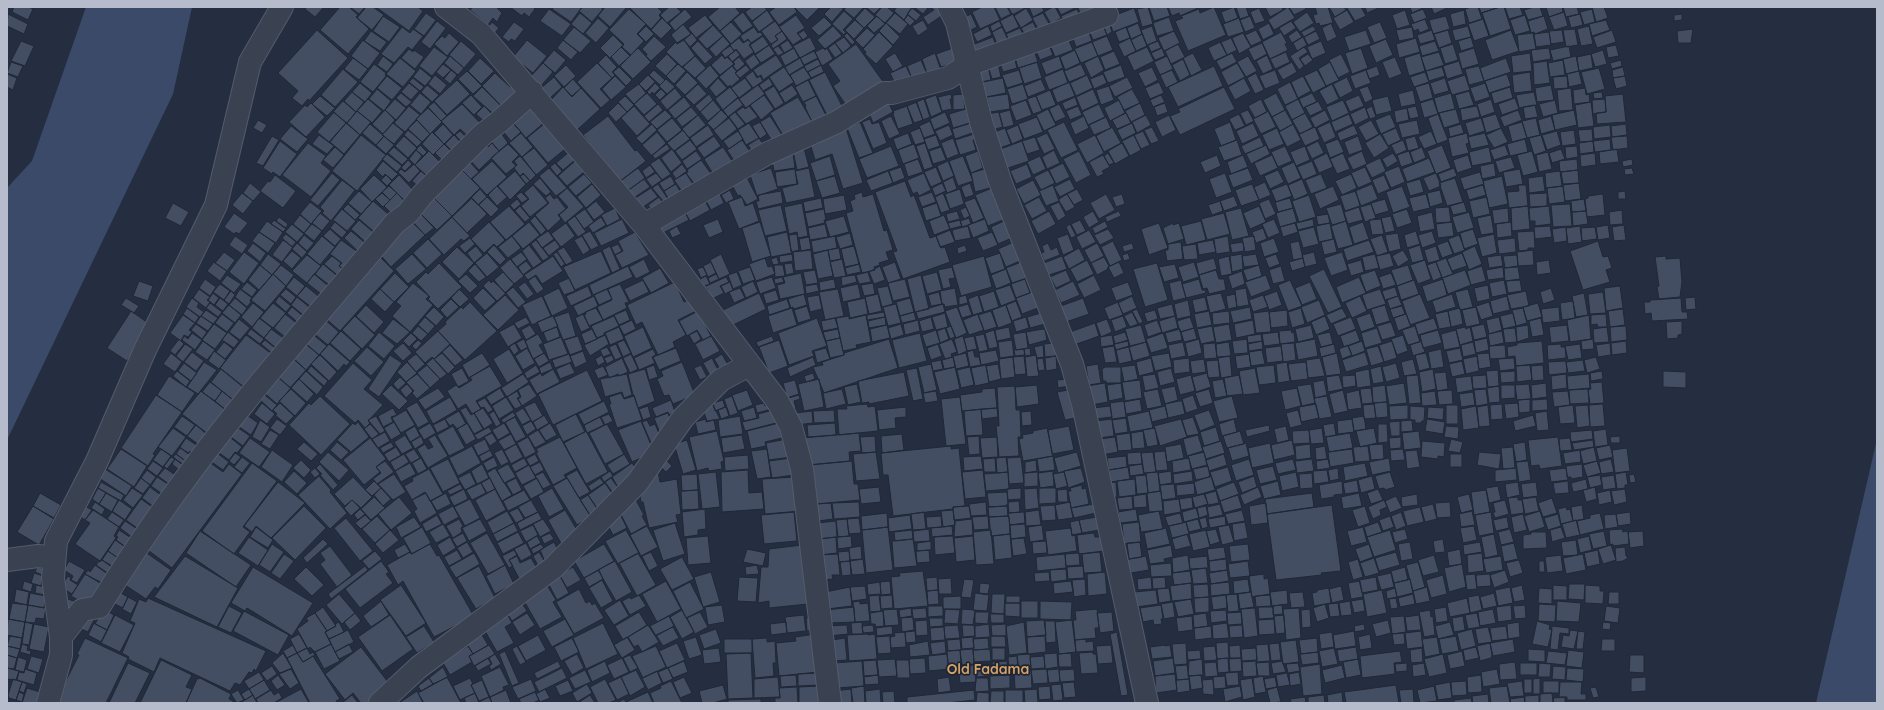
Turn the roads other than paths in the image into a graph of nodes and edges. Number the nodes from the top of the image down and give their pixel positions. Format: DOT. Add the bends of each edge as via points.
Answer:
graph roads {
  1 [pos="282,7"];
  2 [pos="446,7"];
  3 [pos="949,7"];
  4 [pos="1107,15"];
  5 [pos="968,65"];
  6 [pos="532,92"];
  7 [pos="644,225"];
  8 [pos="749,365"];
  9 [pos="54,558"];
  10 [pos="7,560"];
  11 [pos="61,637"];
  12 [pos="48,703"];
  13 [pos="380,703"];
  14 [pos="830,703"];
  15 [pos="1147,703"];
  1 -- 9 [label="street" via="250,62 216,205 145,350 97,461 56,542"];
  2 -- 6 [label="street" via="481,34"];
  3 -- 5 [label="street" via="958,23"];
  4 -- 5 [label="street"];
  5 -- 7 [label="street" via="948,78 884,94 837,122 766,154"];
  5 -- 15 [label="street" via="981,122 1001,184 1072,364 1083,404"];
  6 -- 7 [label="street"];
  6 -- 11 [label="street" via="482,135 395,224 189,473 99,607 82,610"];
  7 -- 8 [label="street"];
  8 -- 13 [label="street" via="721,380 683,418 638,483 553,568 419,667"];
  8 -- 14 [label="street" via="778,402 791,428 802,469"];
  9 -- 10 [label="street" via="38,556"];
  9 -- 11 [label="street" via="52,578"];
  11 -- 12 [label="street" via="61,654"];
}
